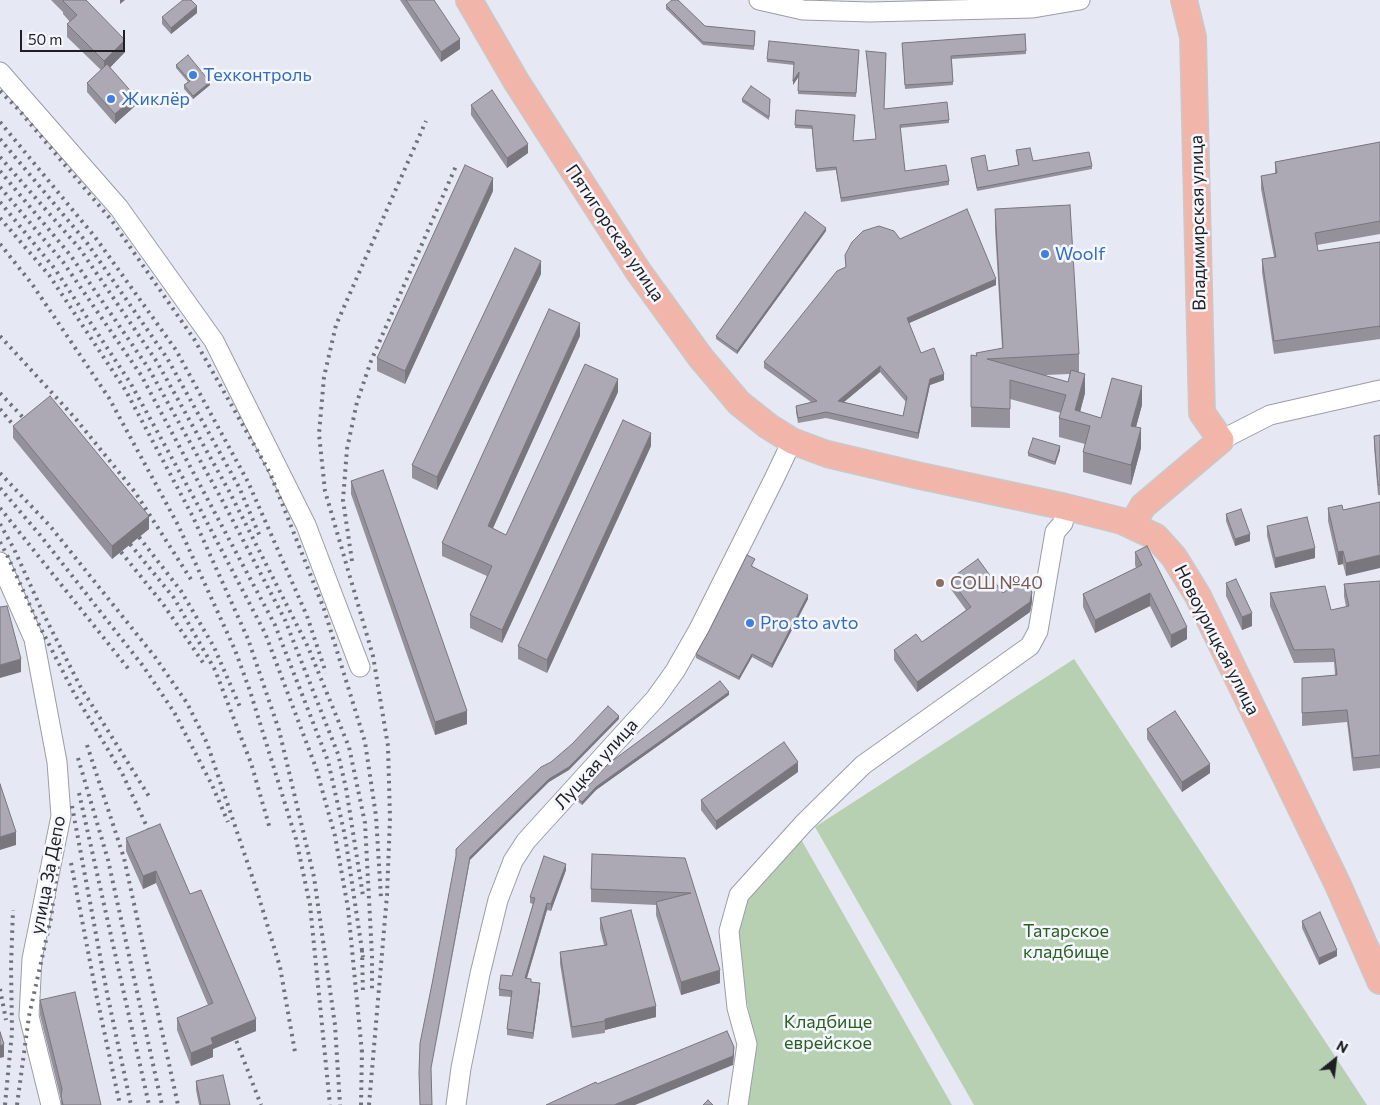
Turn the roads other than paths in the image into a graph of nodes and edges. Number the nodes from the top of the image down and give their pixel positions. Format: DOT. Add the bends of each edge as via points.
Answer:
graph roads {
  1 [pos="469,0"];
  2 [pos="759,0"];
  3 [pos="1080,0"];
  4 [pos="1184,0"];
  5 [pos="0,72"];
  6 [pos="1380,390"];
  7 [pos="1221,440"];
  8 [pos="792,441"];
  9 [pos="1066,507"];
  10 [pos="1132,525"];
  11 [pos="0,562"];
  12 [pos="360,667"];
  13 [pos="1380,981"];
  14 [pos="51,1105"];
  15 [pos="456,1105"];
  16 [pos="738,1105"];
  1 -- 8 [label="main road, Пятигорская улица" via="516,81 638,271 701,358 739,403"];
  2 -- 3 [label="street" via="803,10 870,12 1034,8"];
  4 -- 7 [label="main road, Владимирская улица" via="1193,37 1202,413"];
  5 -- 12 [label="street" via="119,208 214,341 306,525"];
  6 -- 7 [label="street" via="1270,415"];
  7 -- 10 [label="main road" via="1143,506"];
  8 -- 9 [label="main road, Новоурицкая улица" via="836,456"];
  8 -- 15 [label="street, Луцкая улица" via="675,671 655,699 526,841 513,861 498,900 480,974"];
  9 -- 10 [label="main road, Новоурицкая улица"];
  9 -- 16 [label="street" via="1063,523 1055,532 1038,630 1030,646 862,765 739,895 729,931 737,1008 747,1044"];
  10 -- 13 [label="main road, Новоурицкая улица" via="1156,538 1174,557 1198,596 1338,885"];
  11 -- 14 [label="street, улица За Депо" via="34,639 57,762 61,816 32,959 29,1016"];
}
